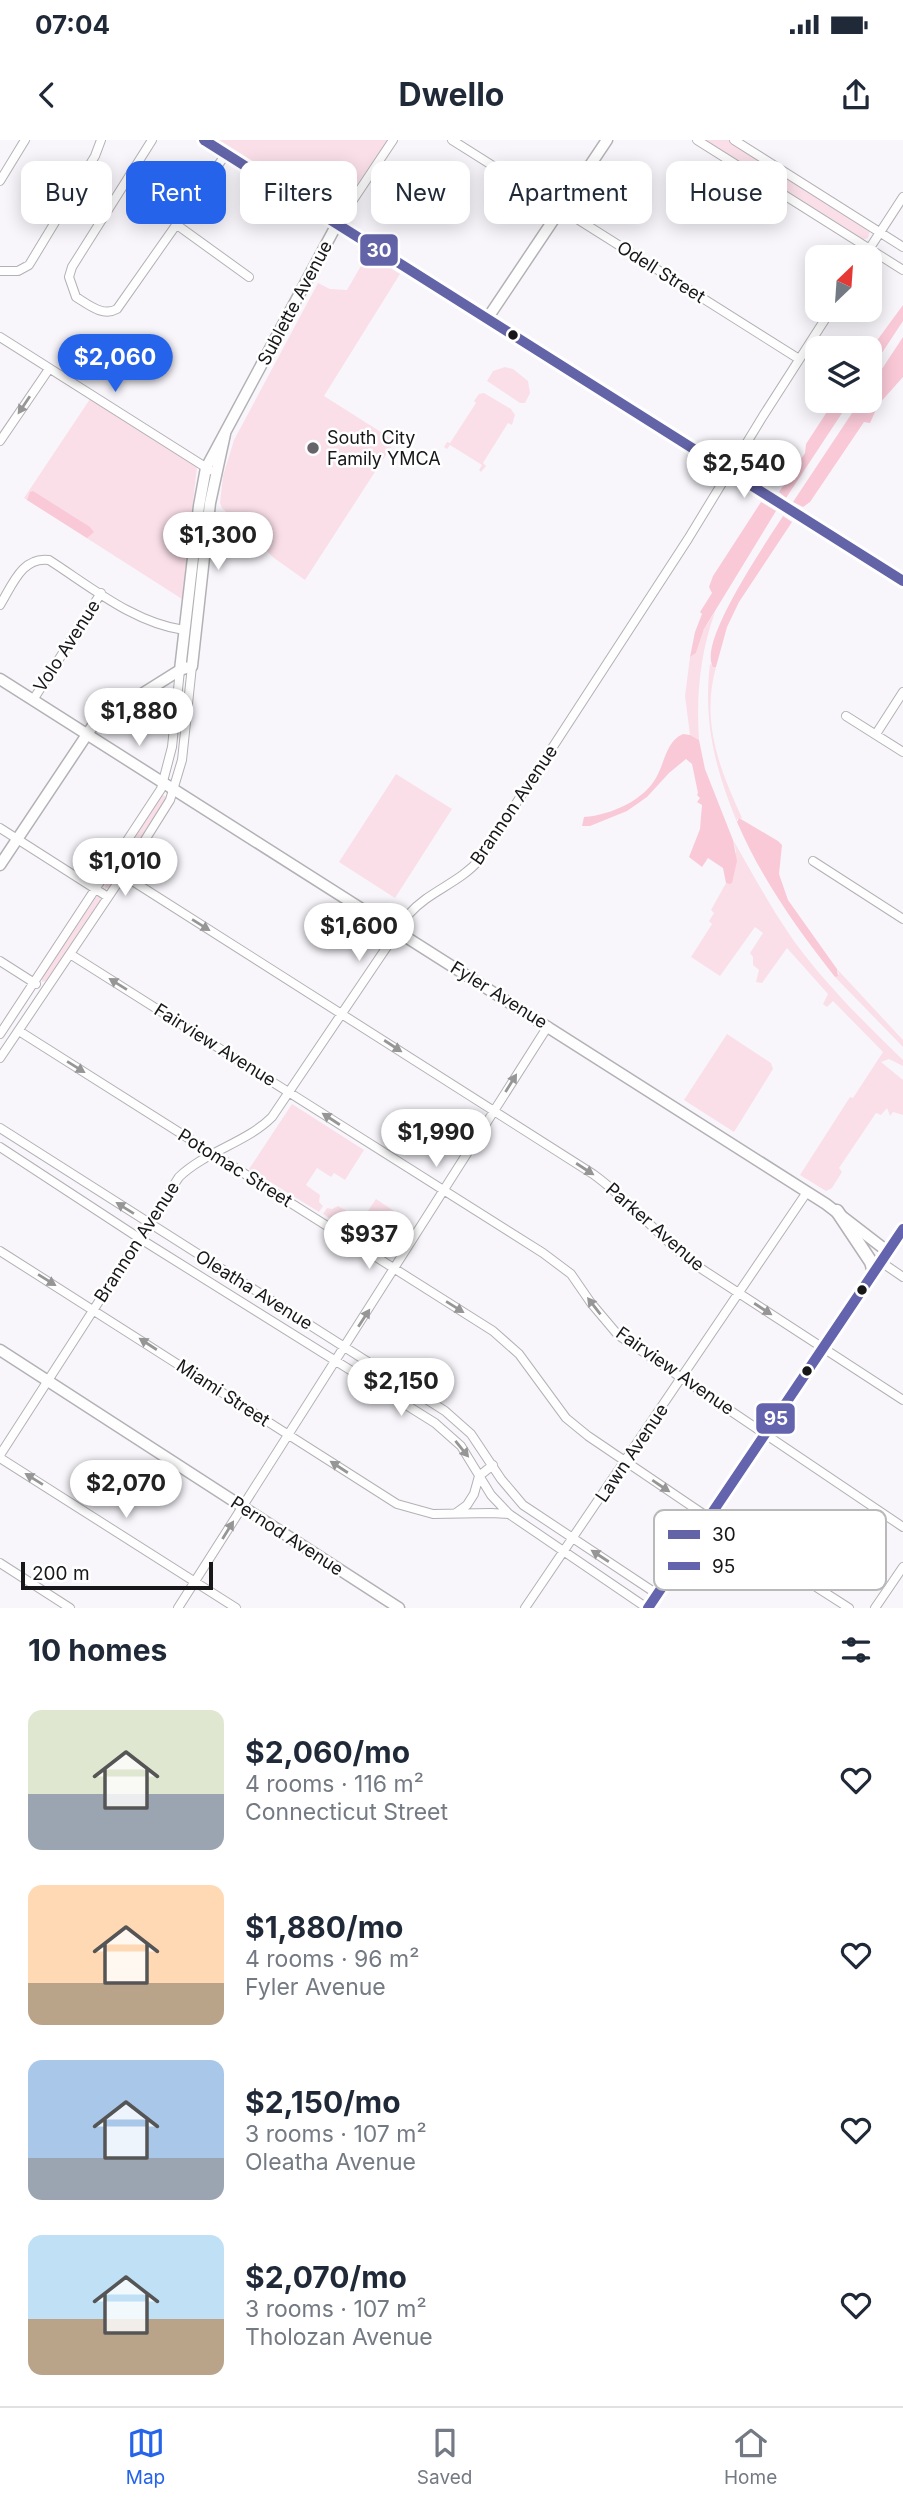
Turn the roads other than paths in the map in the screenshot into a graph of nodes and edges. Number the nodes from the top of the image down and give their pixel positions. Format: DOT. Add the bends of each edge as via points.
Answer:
graph roads {
  1 [pos="25,140"];
  2 [pos="101,140"];
  3 [pos="152,140"];
  4 [pos="204,140"];
  5 [pos="393,140"];
  6 [pos="452,140"];
  7 [pos="607,140"];
  8 [pos="697,140"];
  9 [pos="734,140"];
  10 [pos="226,154"];
  11 [pos="485,161"];
  12 [pos="593,161"];
  13 [pos="240,163"];
  14 [pos="0,181"];
  15 [pos="357,194"];
  16 [pos="903,197"];
  17 [pos="337,224"];
  18 [pos="551,224"];
  19 [pos="585,224"];
  20 [pos="177,225"];
  21 [pos="880,233"];
  22 [pos="855,245"];
  23 [pos="872,245"];
  24 [pos="903,247"];
  25 [pos="882,260"];
  26 [pos="903,270"];
  27 [pos="0,271"];
  28 [pos="249,277"];
  29 [pos="487,319"];
  30 [pos="823,322"];
  31 [pos="0,337"];
  32 [pos="799,359"];
  33 [pos="49,369"];
  34 [pos="0,441"];
  35 [pos="211,471"];
  36 [pos="730,472"];
  37 [pos="903,581"];
  38 [pos="101,593"];
  39 [pos="0,605"];
  40 [pos="184,629"];
  41 [pos="192,666"];
  42 [pos="180,670"];
  43 [pos="0,679"];
  44 [pos="903,692"];
  45 [pos="33,700"];
  46 [pos="846,716"];
  47 [pos="87,733"];
  48 [pos="876,734"];
  49 [pos="903,752"];
  50 [pos="164,782"];
  51 [pos="174,789"];
  52 [pos="0,828"];
  53 [pos="18,839"];
  54 [pos="813,861"];
  55 [pos="0,865"];
  56 [pos="123,875"];
  57 [pos="96,889"];
  58 [pos="108,897"];
  59 [pos="903,919"];
  60 [pos="397,931"];
  61 [pos="70,954"];
  62 [pos="0,961"];
  63 [pos="34,983"];
  64 [pos="45,990"];
  65 [pos="343,1014"];
  66 [pos="548,1026"];
  67 [pos="19,1031"];
  68 [pos="0,1034"];
  69 [pos="0,1058"];
  70 [pos="290,1092"];
  71 [pos="494,1111"];
  72 [pos="0,1128"];
  73 [pos="0,1147"];
  74 [pos="212,1153"];
  75 [pos="444,1191"];
  76 [pos="807,1192"];
  77 [pos="837,1211"];
  78 [pos="149,1223"];
  79 [pos="903,1229"];
  80 [pos="139,1238"];
  81 [pos="0,1251"];
  82 [pos="881,1262"];
  83 [pos="394,1269"];
  84 [pos="903,1276"];
  85 [pos="739,1293"];
  86 [pos="93,1310"];
  87 [pos="345,1348"];
  88 [pos="823,1348"];
  89 [pos="0,1350"];
  90 [pos="336,1362"];
  91 [pos="682,1378"];
  92 [pos="48,1380"];
  93 [pos="903,1400"];
  94 [pos="766,1434"];
  95 [pos="289,1435"];
  96 [pos="0,1456"];
  97 [pos="626,1462"];
  98 [pos="493,1465"];
  99 [pos="479,1476"];
  100 [pos="242,1507"];
  101 [pos="697,1510"];
  102 [pos="714,1510"];
  103 [pos="878,1510"];
  104 [pos="509,1514"];
  105 [pos="453,1515"];
  106 [pos="886,1515"];
  107 [pos="903,1527"];
  108 [pos="574,1539"];
  109 [pos="564,1553"];
  110 [pos="0,1563"];
  111 [pos="903,1567"];
  112 [pos="196,1581"];
  113 [pos="821,1590"];
  114 [pos="653,1603"];
  115 [pos="70,1608"];
  116 [pos="178,1608"];
  117 [pos="236,1608"];
  118 [pos="399,1608"];
  119 [pos="526,1608"];
  120 [pos="849,1608"];
  121 [pos="875,1608"];
  1 -- 14 [label="street"];
  2 -- 27 [label="street" via="29,265"];
  3 -- 20 [label="street" via="72,268 69,277 76,297 100,311 117,309"];
  4 -- 10 [label="street"];
  5 -- 15 [label="street, Sublette Avenue"];
  6 -- 11 [label="street, Odell Street"];
  7 -- 12 [label="street"];
  8 -- 22 [label="street"];
  9 -- 21 [label="street"];
  10 -- 13 [label="street"];
  10 -- 20 [label="street"];
  16 -- 21 [label="street"];
  17 -- 29 [label="street"];
  17 -- 35 [label="street, Sublette Avenue" via="225,435"];
  18 -- 29 [label="street"];
  19 -- 32 [label="street, Odell Street"];
  20 -- 28 [label="street"];
  21 -- 23 [label="street"];
  21 -- 24 [label="street"];
  25 -- 26 [label="street"];
  29 -- 36 [label="street"];
  30 -- 32 [label="street, Brannon Avenue"];
  31 -- 33 [label="street"];
  32 -- 36 [label="street, Brannon Avenue"];
  33 -- 34 [label="street, one-way"];
  33 -- 35 [label="street"];
  35 -- 40 [label="street, Sublette Avenue" via="199,506"];
  35 -- 41 [label="street, Sublette Avenue"];
  36 -- 37 [label="street"];
  36 -- 60 [label="street, Brannon Avenue" via="480,859 420,903"];
  38 -- 39 [label="street" via="49,559 33,560"];
  38 -- 40 [label="street" via="143,619"];
  38 -- 45 [label="street, Volo Avenue"];
  40 -- 42 [label="street, Sublette Avenue"];
  41 -- 42 [label="street"];
  41 -- 51 [label="street, Sublette Avenue" via="182,760"];
  42 -- 47 [label="street" via="98,721"];
  42 -- 50 [label="street, Sublette Avenue"];
  43 -- 45 [label="street, Fyler Avenue"];
  44 -- 48 [label="street"];
  45 -- 47 [label="street, Fyler Avenue"];
  46 -- 48 [label="street"];
  47 -- 50 [label="street, Fyler Avenue"];
  47 -- 53 [label="street"];
  48 -- 49 [label="street"];
  50 -- 51 [label="street, Fyler Avenue"];
  50 -- 57 [label="street, Sublette Avenue"];
  51 -- 56 [label="street, Sublette Avenue"];
  51 -- 60 [label="street, Fyler Avenue"];
  52 -- 53 [label="street"];
  53 -- 55 [label="street"];
  53 -- 57 [label="street"];
  54 -- 59 [label="street"];
  56 -- 58 [label="street, Sublette Avenue"];
  56 -- 65 [label="street, Parker Avenue, one-way"];
  57 -- 58 [label="street"];
  57 -- 63 [label="street, Sublette Avenue"];
  58 -- 61 [label="street, Sublette Avenue"];
  60 -- 65 [label="street, Brannon Avenue"];
  60 -- 66 [label="street, Fyler Avenue"];
  61 -- 64 [label="street, Sublette Avenue"];
  70 -- 61 [label="street, Fairview Avenue, one-way"];
  62 -- 63 [label="street"];
  63 -- 64 [label="street"];
  63 -- 68 [label="street, Sublette Avenue"];
  64 -- 67 [label="street, Sublette Avenue"];
  65 -- 70 [label="street, Brannon Avenue"];
  65 -- 71 [label="street, Parker Avenue, one-way"];
  71 -- 66 [label="street, one-way"];
  66 -- 76 [label="street, Fyler Avenue"];
  67 -- 69 [label="street, Sublette Avenue"];
  67 -- 74 [label="street, Potomac Street, one-way"];
  70 -- 74 [label="street, Brannon Avenue" via="263,1126"];
  75 -- 70 [label="street, Fairview Avenue, one-way"];
  71 -- 75 [label="street"];
  71 -- 85 [label="street, Parker Avenue, one-way" via="619,1193 674,1247"];
  78 -- 72 [label="street, Oleatha Avenue, one-way"];
  73 -- 80 [label="street, Oleatha Avenue"];
  74 -- 78 [label="street, Brannon Avenue" via="179,1177"];
  74 -- 83 [label="street, Potomac Street"];
  75 -- 83 [label="street"];
  91 -- 75 [label="street, Fairview Avenue, one-way" via="618,1335 571,1274"];
  76 -- 77 [label="street, Fyler Avenue"];
  76 -- 85 [label="street, Lawn Avenue"];
  77 -- 82 [label="street, Fyler Avenue"];
  77 -- 82 [label="main road" via="871,1262"];
  78 -- 80 [label="street, Brannon Avenue"];
  78 -- 87 [label="street, Oleatha Avenue"];
  79 -- 82 [label="main road"];
  80 -- 86 [label="street, Brannon Avenue"];
  80 -- 90 [label="street, Oleatha Avenue"];
  81 -- 86 [label="street, Miami Street, one-way"];
  82 -- 84 [label="street, Fyler Avenue"];
  82 -- 88 [label="main road"];
  87 -- 83 [label="street, one-way"];
  83 -- 97 [label="street, Potomac Street, one-way" via="493,1331 519,1354 566,1418"];
  85 -- 88 [label="street, Parker Avenue, one-way"];
  85 -- 91 [label="street, Lawn Avenue"];
  86 -- 92 [label="street, Brannon Avenue"];
  95 -- 86 [label="street, Miami Street, one-way"];
  87 -- 90 [label="street"];
  87 -- 98 [label="street, Oleatha Avenue" via="460,1422"];
  88 -- 93 [label="street, Parker Avenue"];
  88 -- 94 [label="main road"];
  89 -- 92 [label="street, Pernod Avenue"];
  90 -- 95 [label="street"];
  90 -- 99 [label="street, Oleatha Avenue, one-way" via="435,1423 461,1446"];
  91 -- 94 [label="street, Fairview Avenue"];
  91 -- 97 [label="street, Lawn Avenue"];
  92 -- 96 [label="street, Brannon Avenue"];
  92 -- 100 [label="street, Pernod Avenue"];
  94 -- 102 [label="main road"];
  94 -- 103 [label="street, Fairview Avenue"];
  95 -- 100 [label="street"];
  105 -- 95 [label="street, Miami Street, one-way" via="397,1504"];
  112 -- 96 [label="street, one-way"];
  97 -- 101 [label="street, Potomac Street, one-way"];
  97 -- 108 [label="street, Lawn Avenue"];
  98 -- 99 [label="street"];
  98 -- 108 [label="street, Oleatha Avenue" via="512,1495"];
  99 -- 104 [label="street, Oleatha Avenue"];
  99 -- 105 [label="street" via="471,1499"];
  112 -- 100 [label="street, one-way"];
  100 -- 118 [label="street, Pernod Avenue"];
  104 -- 105 [label="street, Miami Street"];
  104 -- 109 [label="street, Oleatha Avenue"];
  106 -- 107 [label="street, Fairview Avenue"];
  108 -- 109 [label="street, Lawn Avenue"];
  114 -- 108 [label="street, Oleatha Avenue, one-way"];
  109 -- 114 [label="street, Oleatha Avenue"];
  109 -- 119 [label="street, Lawn Avenue"];
  110 -- 115 [label="street"];
  111 -- 121 [label="street"];
  112 -- 116 [label="street"];
  112 -- 117 [label="street"];
  113 -- 120 [label="street, Potomac Street"];
}
